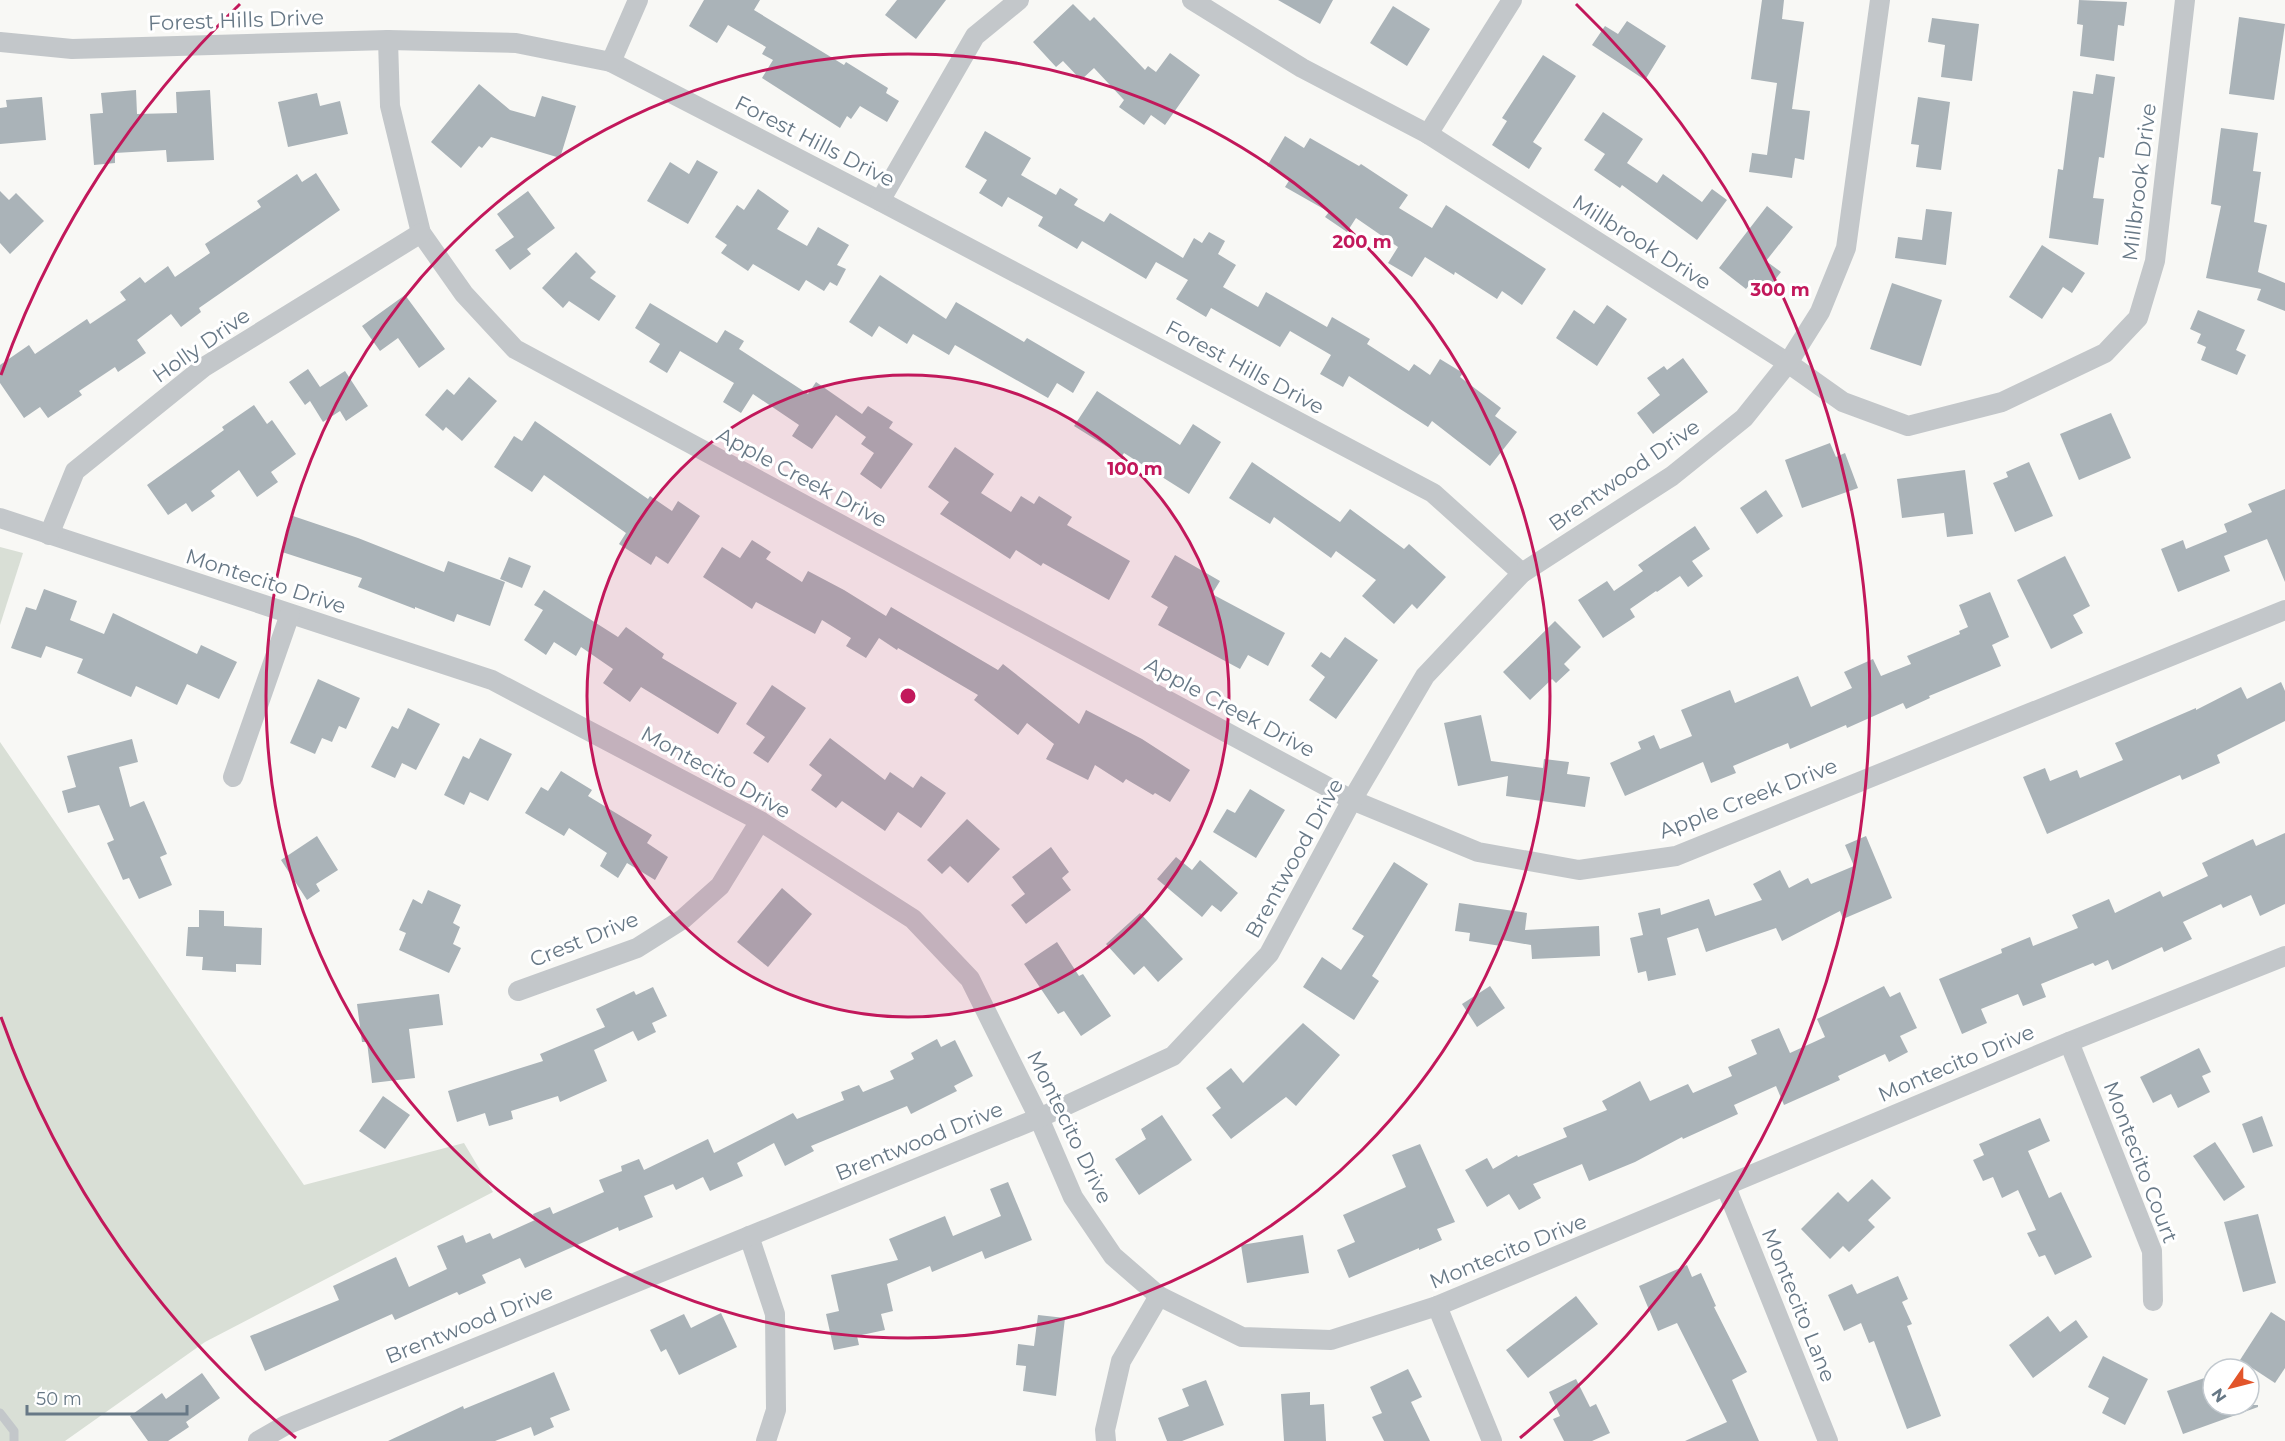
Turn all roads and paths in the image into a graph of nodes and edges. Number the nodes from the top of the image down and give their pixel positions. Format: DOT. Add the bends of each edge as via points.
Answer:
graph roads {
  1 [pos="638,0"];
  2 [pos="1019,0"];
  3 [pos="1192,0"];
  4 [pos="1512,0"];
  5 [pos="1880,0"];
  6 [pos="2185,0"];
  7 [pos="388,40"];
  8 [pos="0,42"];
  9 [pos="611,62"];
  10 [pos="1428,134"];
  11 [pos="880,201"];
  12 [pos="421,233"];
  13 [pos="1788,363"];
  14 [pos="0,518"];
  15 [pos="50,535"];
  16 [pos="1522,573"];
  17 [pos="2285,610"];
  18 [pos="290,614"];
  19 [pos="233,777"];
  20 [pos="1352,800"];
  21 [pos="760,821"];
  22 [pos="2285,956"];
  23 [pos="518,992"];
  24 [pos="2068,1042"];
  25 [pos="1038,1118"];
  26 [pos="1726,1187"];
  27 [pos="749,1236"];
  28 [pos="1159,1296"];
  29 [pos="2153,1301"];
  30 [pos="1437,1306"];
  31 [pos="0,1413"];
  32 [pos="14,1441"];
  33 [pos="258,1441"];
  34 [pos="766,1441"];
  35 [pos="1106,1441"];
  36 [pos="1492,1441"];
  37 [pos="1828,1441"];
  1 -- 9 [label="street"];
  2 -- 11 [label="street" via="975,36"];
  3 -- 10 [label="street, Millbrook Drive" via="1302,68"];
  4 -- 10 [label="street"];
  5 -- 13 [label="street, Brentwood Drive" via="1846,248 1820,312"];
  6 -- 13 [label="street, Millbrook Drive" via="2155,261 2138,318 2106,353 2002,402 1908,426 1843,402"];
  7 -- 8 [label="street, Forest Hills Drive" via="72,49"];
  7 -- 9 [label="street, Forest Hills Drive" via="516,43"];
  7 -- 12 [label="street, Apple Creek Drive" via="390,106"];
  9 -- 11 [label="street, Forest Hills Drive"];
  10 -- 13 [label="street, Millbrook Drive"];
  11 -- 16 [label="street, Forest Hills Drive" via="1434,493"];
  12 -- 15 [label="street, Holly Drive" via="204,367 75,471"];
  12 -- 20 [label="street, Apple Creek Drive" via="464,294 515,349"];
  13 -- 16 [label="street, Brentwood Drive" via="1743,418 1672,476"];
  14 -- 15 [label="street, Montecito Drive"];
  15 -- 18 [label="street, Montecito Drive"];
  16 -- 20 [label="street, Brentwood Drive" via="1425,676"];
  17 -- 20 [label="street, Apple Creek Drive" via="1676,855 1579,870 1478,852"];
  18 -- 19 [label="street"];
  18 -- 21 [label="street, Montecito Drive" via="492,680"];
  20 -- 25 [label="street, Brentwood Drive" via="1269,954 1173,1056"];
  21 -- 23 [label="street, Crest Drive" via="720,886 683,919 637,948"];
  21 -- 25 [label="street, Montecito Drive" via="913,919 970,979"];
  22 -- 24 [label="street, Montecito Drive"];
  24 -- 26 [label="street, Montecito Drive"];
  24 -- 29 [label="street, Montecito Court" via="2152,1251"];
  25 -- 27 [label="street, Brentwood Drive"];
  25 -- 28 [label="street, Montecito Drive" via="1073,1197 1113,1256"];
  26 -- 30 [label="street, Montecito Drive"];
  26 -- 37 [label="street, Montecito Lane"];
  27 -- 33 [label="street, Brentwood Drive" via="286,1425"];
  27 -- 34 [label="street" via="775,1314 776,1410"];
  28 -- 30 [label="street, Montecito Drive" via="1242,1337 1331,1340"];
  28 -- 35 [label="street" via="1121,1361 1105,1430"];
  30 -- 36 [label="street"];
  31 -- 32 [label="lane" via="14,1431"];
}
